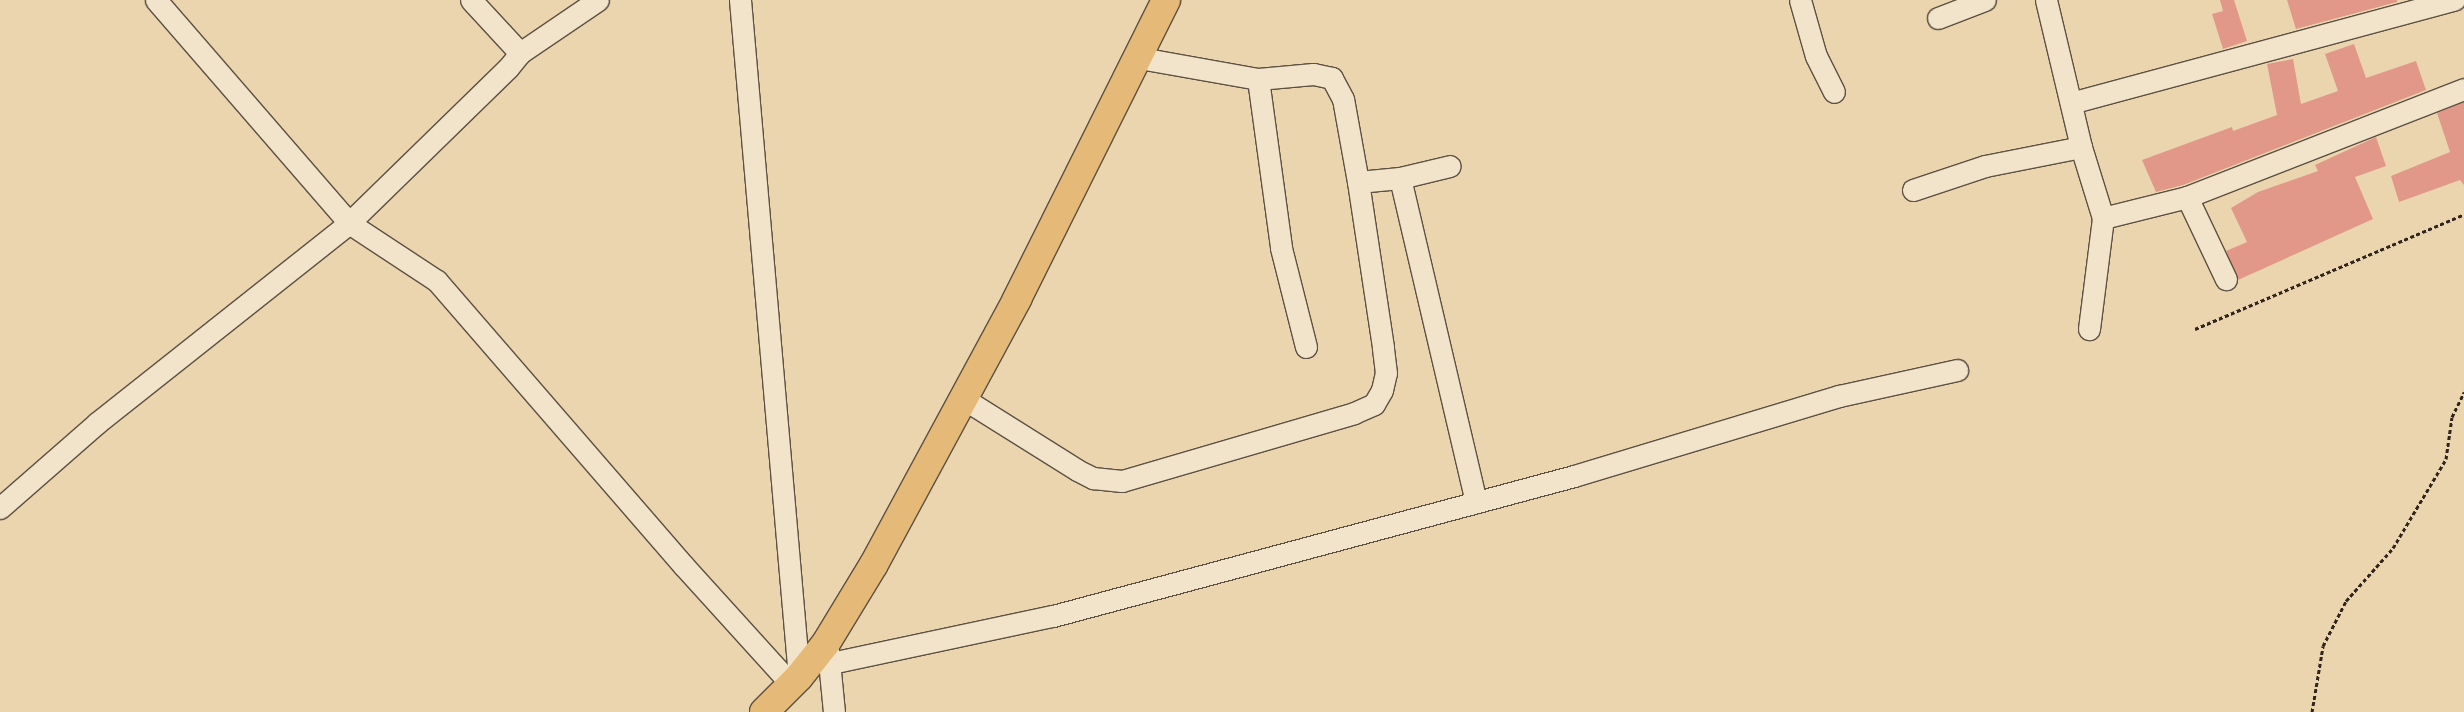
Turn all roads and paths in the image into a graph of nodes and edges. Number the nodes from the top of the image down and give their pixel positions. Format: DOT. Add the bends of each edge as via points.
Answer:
graph roads {
  1 [pos="156,0"];
  2 [pos="471,0"];
  3 [pos="598,0"];
  4 [pos="740,0"];
  5 [pos="1166,0"];
  6 [pos="1800,0"];
  7 [pos="1985,0"];
  8 [pos="2046,0"];
  9 [pos="2454,0"];
  10 [pos="1938,18"];
  11 [pos="520,53"];
  12 [pos="1136,57"];
  13 [pos="1258,79"];
  14 [pos="2464,88"];
  15 [pos="1834,92"];
  16 [pos="2071,102"];
  17 [pos="2081,147"];
  18 [pos="1450,166"];
  19 [pos="1400,178"];
  20 [pos="1358,182"];
  21 [pos="1913,190"];
  22 [pos="2187,197"];
  23 [pos="2464,214"];
  24 [pos="2103,218"];
  25 [pos="349,222"];
  26 [pos="2226,279"];
  27 [pos="2089,329"];
  28 [pos="2195,330"];
  29 [pos="1306,347"];
  30 [pos="1957,370"];
  31 [pos="2464,392"];
  32 [pos="964,399"];
  33 [pos="1476,502"];
  34 [pos="0,508"];
  35 [pos="828,653"];
  36 [pos="796,681"];
  37 [pos="764,712"];
  38 [pos="834,712"];
  39 [pos="2312,712"];
  1 -- 25 [label="street"];
  2 -- 11 [label="street"];
  3 -- 11 [label="street"];
  4 -- 36 [label="street"];
  5 -- 12 [label="main road"];
  6 -- 15 [label="street" via="1816,56"];
  7 -- 10 [label="street"];
  8 -- 16 [label="street"];
  9 -- 16 [label="street"];
  11 -- 25 [label="street"];
  12 -- 13 [label="street"];
  12 -- 32 [label="main road"];
  13 -- 20 [label="street" via="1313,74 1332,78 1342,99"];
  13 -- 29 [label="street" via="1281,248"];
  14 -- 22 [label="street"];
  16 -- 17 [label="street"];
  17 -- 21 [label="street" via="1985,166"];
  17 -- 24 [label="street"];
  18 -- 19 [label="street"];
  19 -- 20 [label="street"];
  19 -- 33 [label="street"];
  20 -- 32 [label="street" via="1386,373 1374,404 1354,413 1122,481 1093,478 1077,470"];
  22 -- 24 [label="street"];
  22 -- 26 [label="street"];
  23 -- 28 [label="path"];
  24 -- 27 [label="street"];
  25 -- 34 [label="street" via="97,424"];
  25 -- 36 [label="street" via="437,281 676,557"];
  30 -- 33 [label="street" via="1839,396 1751,425"];
  31 -- 39 [label="path" via="2452,417 2446,459 2392,548 2346,601 2323,646"];
  32 -- 35 [label="main road"];
  33 -- 35 [label="street" via="1011,626"];
  35 -- 36 [label="main road"];
  35 -- 38 [label="street"];
  36 -- 37 [label="main road"];
}
